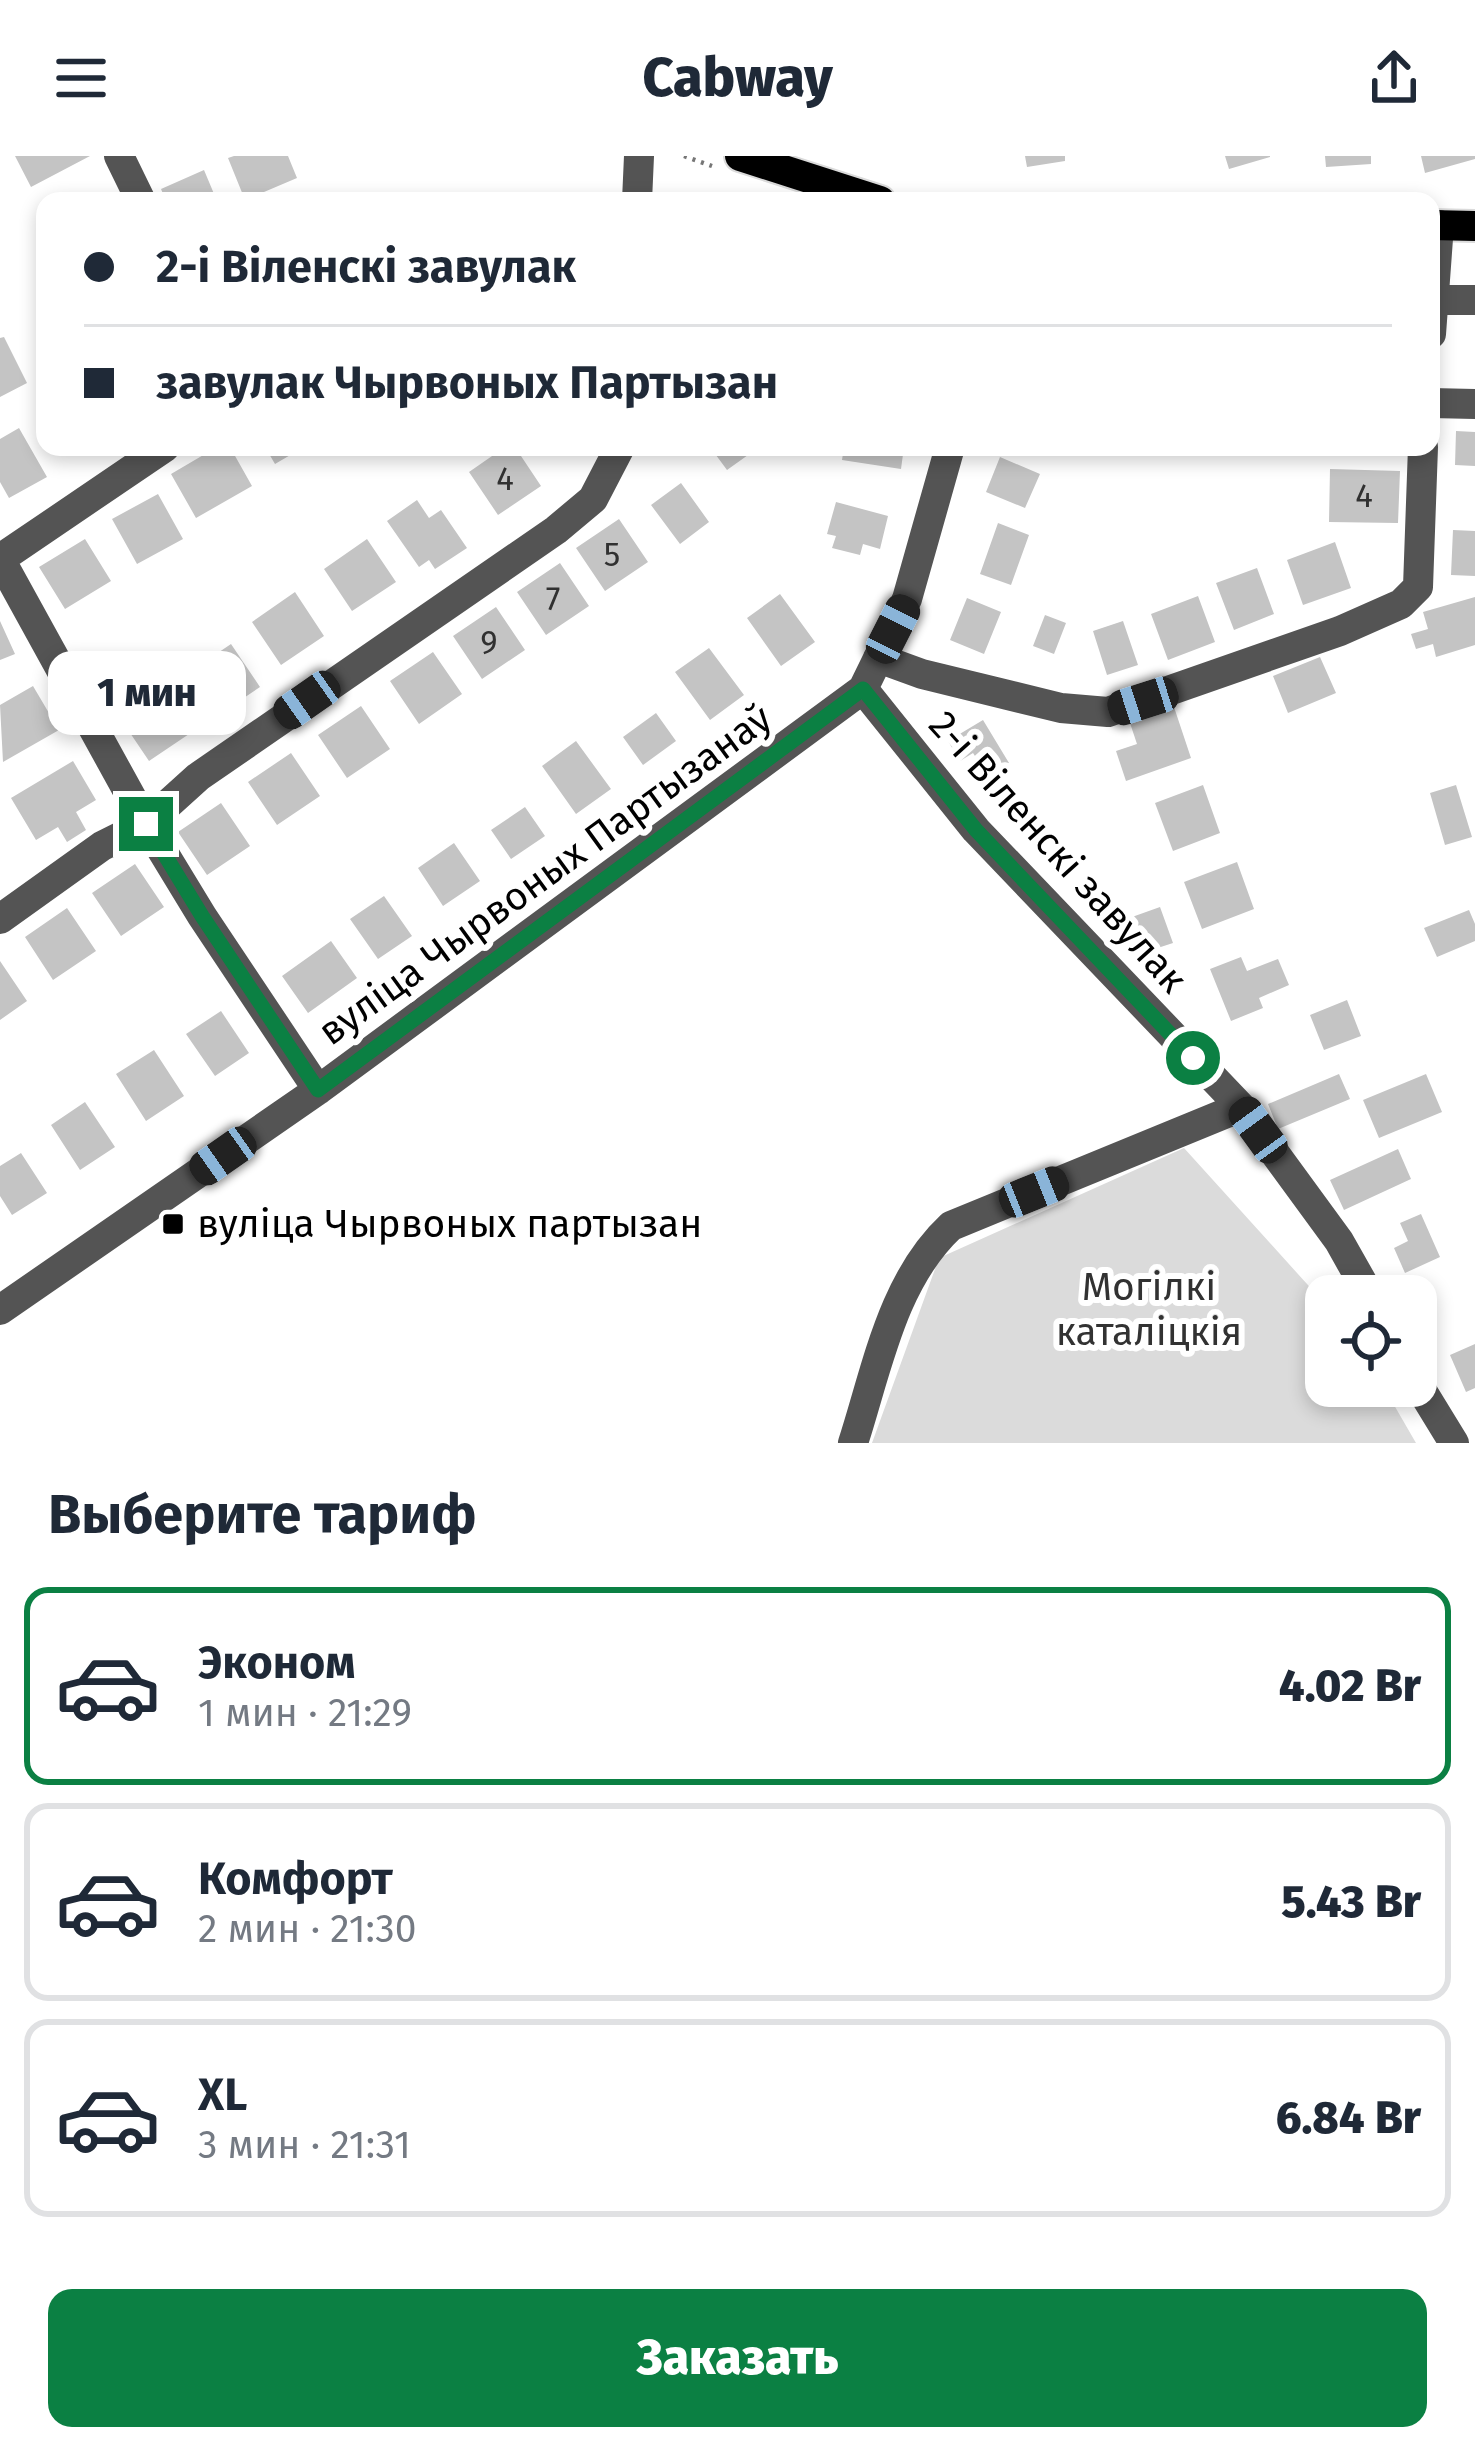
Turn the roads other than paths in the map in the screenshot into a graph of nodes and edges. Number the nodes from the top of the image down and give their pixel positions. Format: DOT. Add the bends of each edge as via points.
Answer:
graph roads {
  1 [pos="118,156"];
  2 [pos="638,156"];
  3 [pos="740,156"];
  4 [pos="136,192"];
  5 [pos="638,192"];
  6 [pos="852,192"];
  7 [pos="1440,225"];
  8 [pos="1475,226"];
  9 [pos="1475,299"];
  10 [pos="1440,300"];
  11 [pos="1440,403"];
  12 [pos="1475,404"];
  13 [pos="152,456"];
  14 [pos="615,456"];
  15 [pos="948,456"];
  16 [pos="1424,456"];
  17 [pos="878,658"];
  18 [pos="863,689"];
  19 [pos="146,824"];
  20 [pos="0,919"];
  21 [pos="318,1090"];
  22 [pos="1241,1107"];
  23 [pos="1358,1275"];
  24 [pos="0,1310"];
  25 [pos="1432,1407"];
  26 [pos="853,1443"];
  27 [pos="1454,1443"];
  1 -- 4 [label="street"];
  2 -- 5 [label="street"];
  3 -- 6 [label="main road"];
  7 -- 8 [label="main road"];
  9 -- 10 [label="street"];
  11 -- 12 [label="street"];
  13 -- 19 [label="street" via="0,559"];
  14 -- 19 [label="street" via="593,499 556,530 198,777"];
  15 -- 17 [label="street, вуліца Чырвоных Партызанаў" via="908,599"];
  16 -- 17 [label="street" via="1418,587 1401,604 1340,631 1108,712 1061,708"];
  17 -- 18 [label="street, вуліца Чырвоных Партызанаў"];
  18 -- 21 [label="street, вуліца Чырвоных Партызанаў"];
  18 -- 22 [label="street, 2-і Віленскі завулак" via="976,830"];
  19 -- 20 [label="street"];
  19 -- 21 [label="street"];
  21 -- 24 [label="street, вуліца Чырвоных Партызанаў"];
  22 -- 23 [label="street, 2-і Віленскі завулак"];
  22 -- 26 [label="street" via="951,1226 902,1293"];
  25 -- 27 [label="street"];
}
